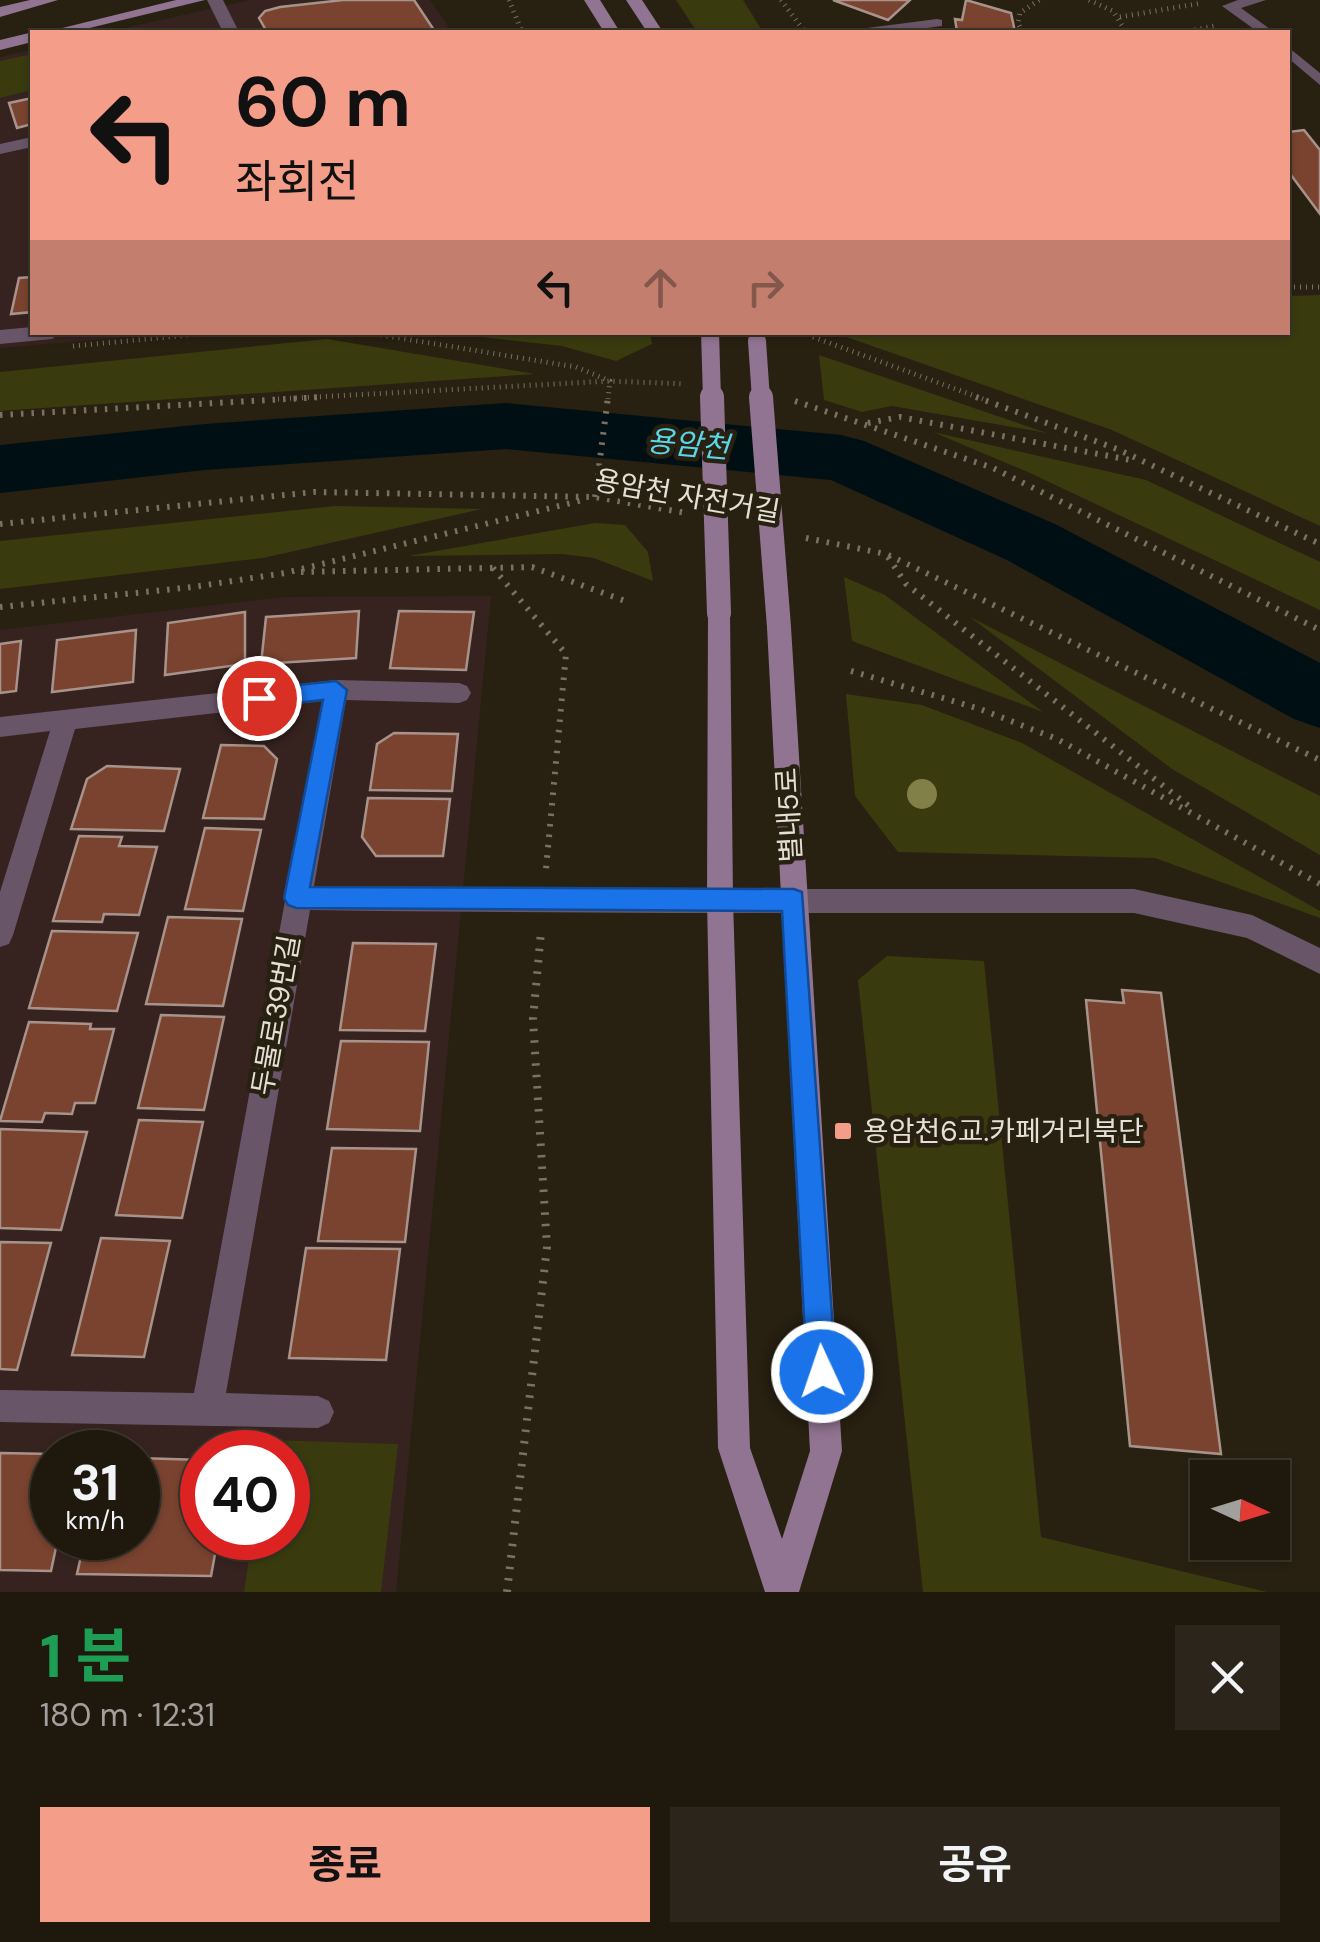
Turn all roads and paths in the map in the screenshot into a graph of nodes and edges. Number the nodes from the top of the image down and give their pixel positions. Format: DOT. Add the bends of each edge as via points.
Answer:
graph roads {
  1 [pos="50,0"];
  2 [pos="197,0"];
  3 [pos="215,0"];
  4 [pos="510,0"];
  5 [pos="592,0"];
  6 [pos="634,0"];
  7 [pos="780,0"];
  8 [pos="1038,0"];
  9 [pos="1089,0"];
  10 [pos="1259,0"];
  11 [pos="1220,2"];
  12 [pos="0,12"];
  13 [pos="1120,17"];
  14 [pos="938,22"];
  15 [pos="63,30"];
  16 [pos="230,30"];
  17 [pos="521,30"];
  18 [pos="611,30"];
  19 [pos="654,30"];
  20 [pos="803,30"];
  21 [pos="888,30"];
  22 [pos="1021,30"];
  23 [pos="1125,30"];
  24 [pos="1264,30"];
  25 [pos="30,38"];
  26 [pos="0,45"];
  27 [pos="1290,53"];
  28 [pos="1320,81"];
  29 [pos="30,142"];
  30 [pos="0,149"];
  31 [pos="1320,286"];
  32 [pos="1290,287"];
  33 [pos="30,334"];
  34 [pos="188,335"];
  35 [pos="381,335"];
  36 [pos="710,335"];
  37 [pos="0,337"];
  38 [pos="756,337"];
  39 [pos="813,337"];
  40 [pos="69,346"];
  41 [pos="610,382"];
  42 [pos="698,384"];
  43 [pos="788,398"];
  44 [pos="0,415"];
  45 [pos="863,424"];
  46 [pos="1147,463"];
  47 [pos="595,497"];
  48 [pos="695,515"];
  49 [pos="0,524"];
  50 [pos="790,534"];
  51 [pos="1320,544"];
  52 [pos="886,554"];
  53 [pos="493,568"];
  54 [pos="285,573"];
  55 [pos="628,602"];
  56 [pos="0,607"];
  57 [pos="1320,630"];
  58 [pos="851,671"];
  59 [pos="336,690"];
  60 [pos="459,693"];
  61 [pos="66,719"];
  62 [pos="0,727"];
  63 [pos="1320,760"];
  64 [pos="1206,819"];
  65 [pos="1320,884"];
  66 [pos="545,885"];
  67 [pos="296,898"];
  68 [pos="720,900"];
  69 [pos="794,900"];
  70 [pos="541,923"];
  71 [pos="0,935"];
  72 [pos="1320,962"];
  73 [pos="0,1406"];
  74 [pos="207,1410"];
  75 [pos="318,1412"];
  76 [pos="782,1591"];
  77 [pos="507,1592"];
  1 -- 12 [label="street"];
  2 -- 15 [label="street"];
  3 -- 16 [label="street"];
  4 -- 17 [label="path"];
  5 -- 18 [label="street"];
  6 -- 19 [label="street"];
  7 -- 20 [label="path"];
  8 -- 22 [label="path" via="1020,12"];
  9 -- 13 [label="path"];
  10 -- 11 [label="lane"];
  11 -- 13 [label="path"];
  11 -- 24 [label="lane"];
  13 -- 23 [label="path"];
  14 -- 21 [label="lane"];
  25 -- 26 [label="street"];
  27 -- 28 [label="lane"];
  29 -- 30 [label="street"];
  31 -- 32 [label="path"];
  33 -- 37 [label="street"];
  34 -- 40 [label="path"];
  35 -- 41 [label="path" via="576,367"];
  36 -- 68 [label="street, 별내5로, bridge"];
  38 -- 69 [label="street, 별내5로, bridge"];
  39 -- 46 [label="path"];
  41 -- 42 [label="path"];
  41 -- 44 [label="path"];
  41 -- 47 [label="path"];
  43 -- 45 [label="path"];
  45 -- 46 [label="path" via="900,417"];
  45 -- 57 [label="path" via="993,468"];
  46 -- 51 [label="path"];
  47 -- 48 [label="path, 용암천 자전거길"];
  47 -- 49 [label="path, 용암천 자전거길" via="314,492"];
  47 -- 54 [label="path"];
  50 -- 52 [label="path, 용암천 자전거길"];
  52 -- 63 [label="path, 용암천 자전거길"];
  52 -- 64 [label="path" via="906,584"];
  53 -- 54 [label="path"];
  53 -- 55 [label="path" via="532,567"];
  53 -- 66 [label="path" via="566,654"];
  54 -- 56 [label="path"];
  58 -- 64 [label="path" via="1057,739"];
  59 -- 60 [label="street"];
  59 -- 61 [label="street"];
  59 -- 67 [label="street, 두물로39번길"];
  61 -- 62 [label="street"];
  61 -- 71 [label="street"];
  64 -- 65 [label="path"];
  67 -- 68 [label="street, bridge"];
  67 -- 74 [label="street, 두물로39번길"];
  68 -- 69 [label="street"];
  68 -- 76 [label="street, 별내5로" via="734,1448"];
  69 -- 72 [label="street" via="1134,901 1252,927"];
  69 -- 76 [label="street, 별내5로" via="826,1451"];
  70 -- 77 [label="path" via="532,1020 547,1247"];
  73 -- 74 [label="street"];
  74 -- 75 [label="street"];
}
